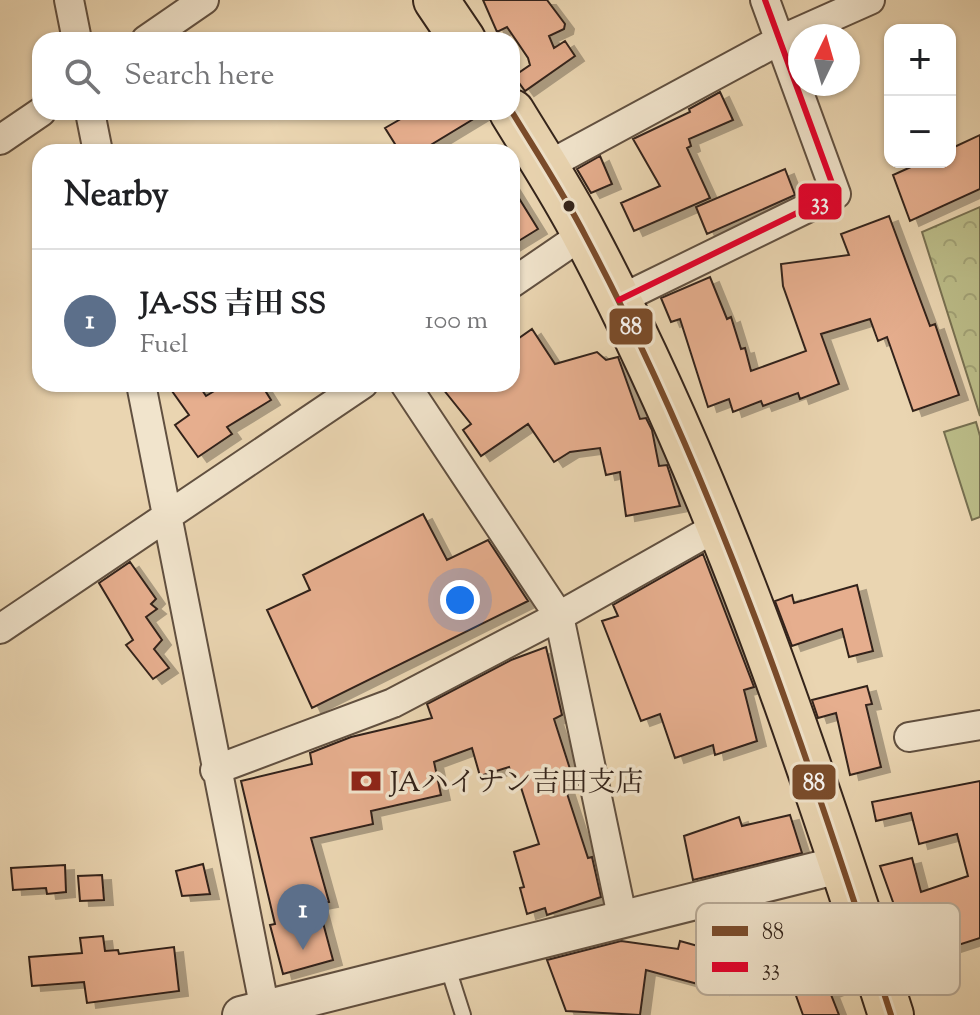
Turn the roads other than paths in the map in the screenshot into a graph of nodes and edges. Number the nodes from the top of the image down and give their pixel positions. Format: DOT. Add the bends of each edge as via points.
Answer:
graph roads {
  1 [pos="69,0"];
  2 [pos="204,0"];
  3 [pos="436,0"];
  4 [pos="765,0"];
  5 [pos="870,0"];
  6 [pos="75,32"];
  7 [pos="158,32"];
  8 [pos="458,32"];
  9 [pos="780,40"];
  10 [pos="32,118"];
  11 [pos="92,120"];
  12 [pos="517,120"];
  13 [pos="0,140"];
  14 [pos="96,144"];
  15 [pos="545,167"];
  16 [pos="585,233"];
  17 [pos="520,278"];
  18 [pos="619,300"];
  19 [pos="143,392"];
  20 [pos="351,392"];
  21 [pos="410,392"];
  22 [pos="167,518"];
  23 [pos="720,525"];
  24 [pos="559,616"];
  25 [pos="0,629"];
  26 [pos="980,725"];
  27 [pos="909,737"];
  28 [pos="215,770"];
  29 [pos="843,864"];
  30 [pos="855,903"];
  31 [pos="623,921"];
  32 [pos="447,965"];
  33 [pos="885,995"];
  34 [pos="257,1014"];
  35 [pos="463,1015"];
  36 [pos="891,1015"];
  1 -- 6 [label="street"];
  2 -- 7 [label="street"];
  3 -- 8 [label="main road"];
  4 -- 9 [label="street"];
  5 -- 9 [label="street"];
  9 -- 15 [label="street"];
  9 -- 18 [label="street" via="836,194"];
  10 -- 13 [label="street"];
  11 -- 14 [label="street"];
  12 -- 15 [label="main road"];
  15 -- 16 [label="main road"];
  16 -- 17 [label="street"];
  16 -- 18 [label="main road"];
  18 -- 23 [label="main road"];
  19 -- 22 [label="street"];
  20 -- 22 [label="street"];
  21 -- 24 [label="street"];
  22 -- 25 [label="street"];
  22 -- 28 [label="street"];
  23 -- 24 [label="street"];
  23 -- 29 [label="main road"];
  24 -- 28 [label="street" via="393,703"];
  24 -- 31 [label="street"];
  26 -- 27 [label="street"];
  28 -- 34 [label="street"];
  29 -- 30 [label="main road"];
  29 -- 31 [label="street"];
  31 -- 32 [label="street"];
  32 -- 34 [label="street"];
  32 -- 35 [label="lane"];
  33 -- 36 [label="main road"];
}
